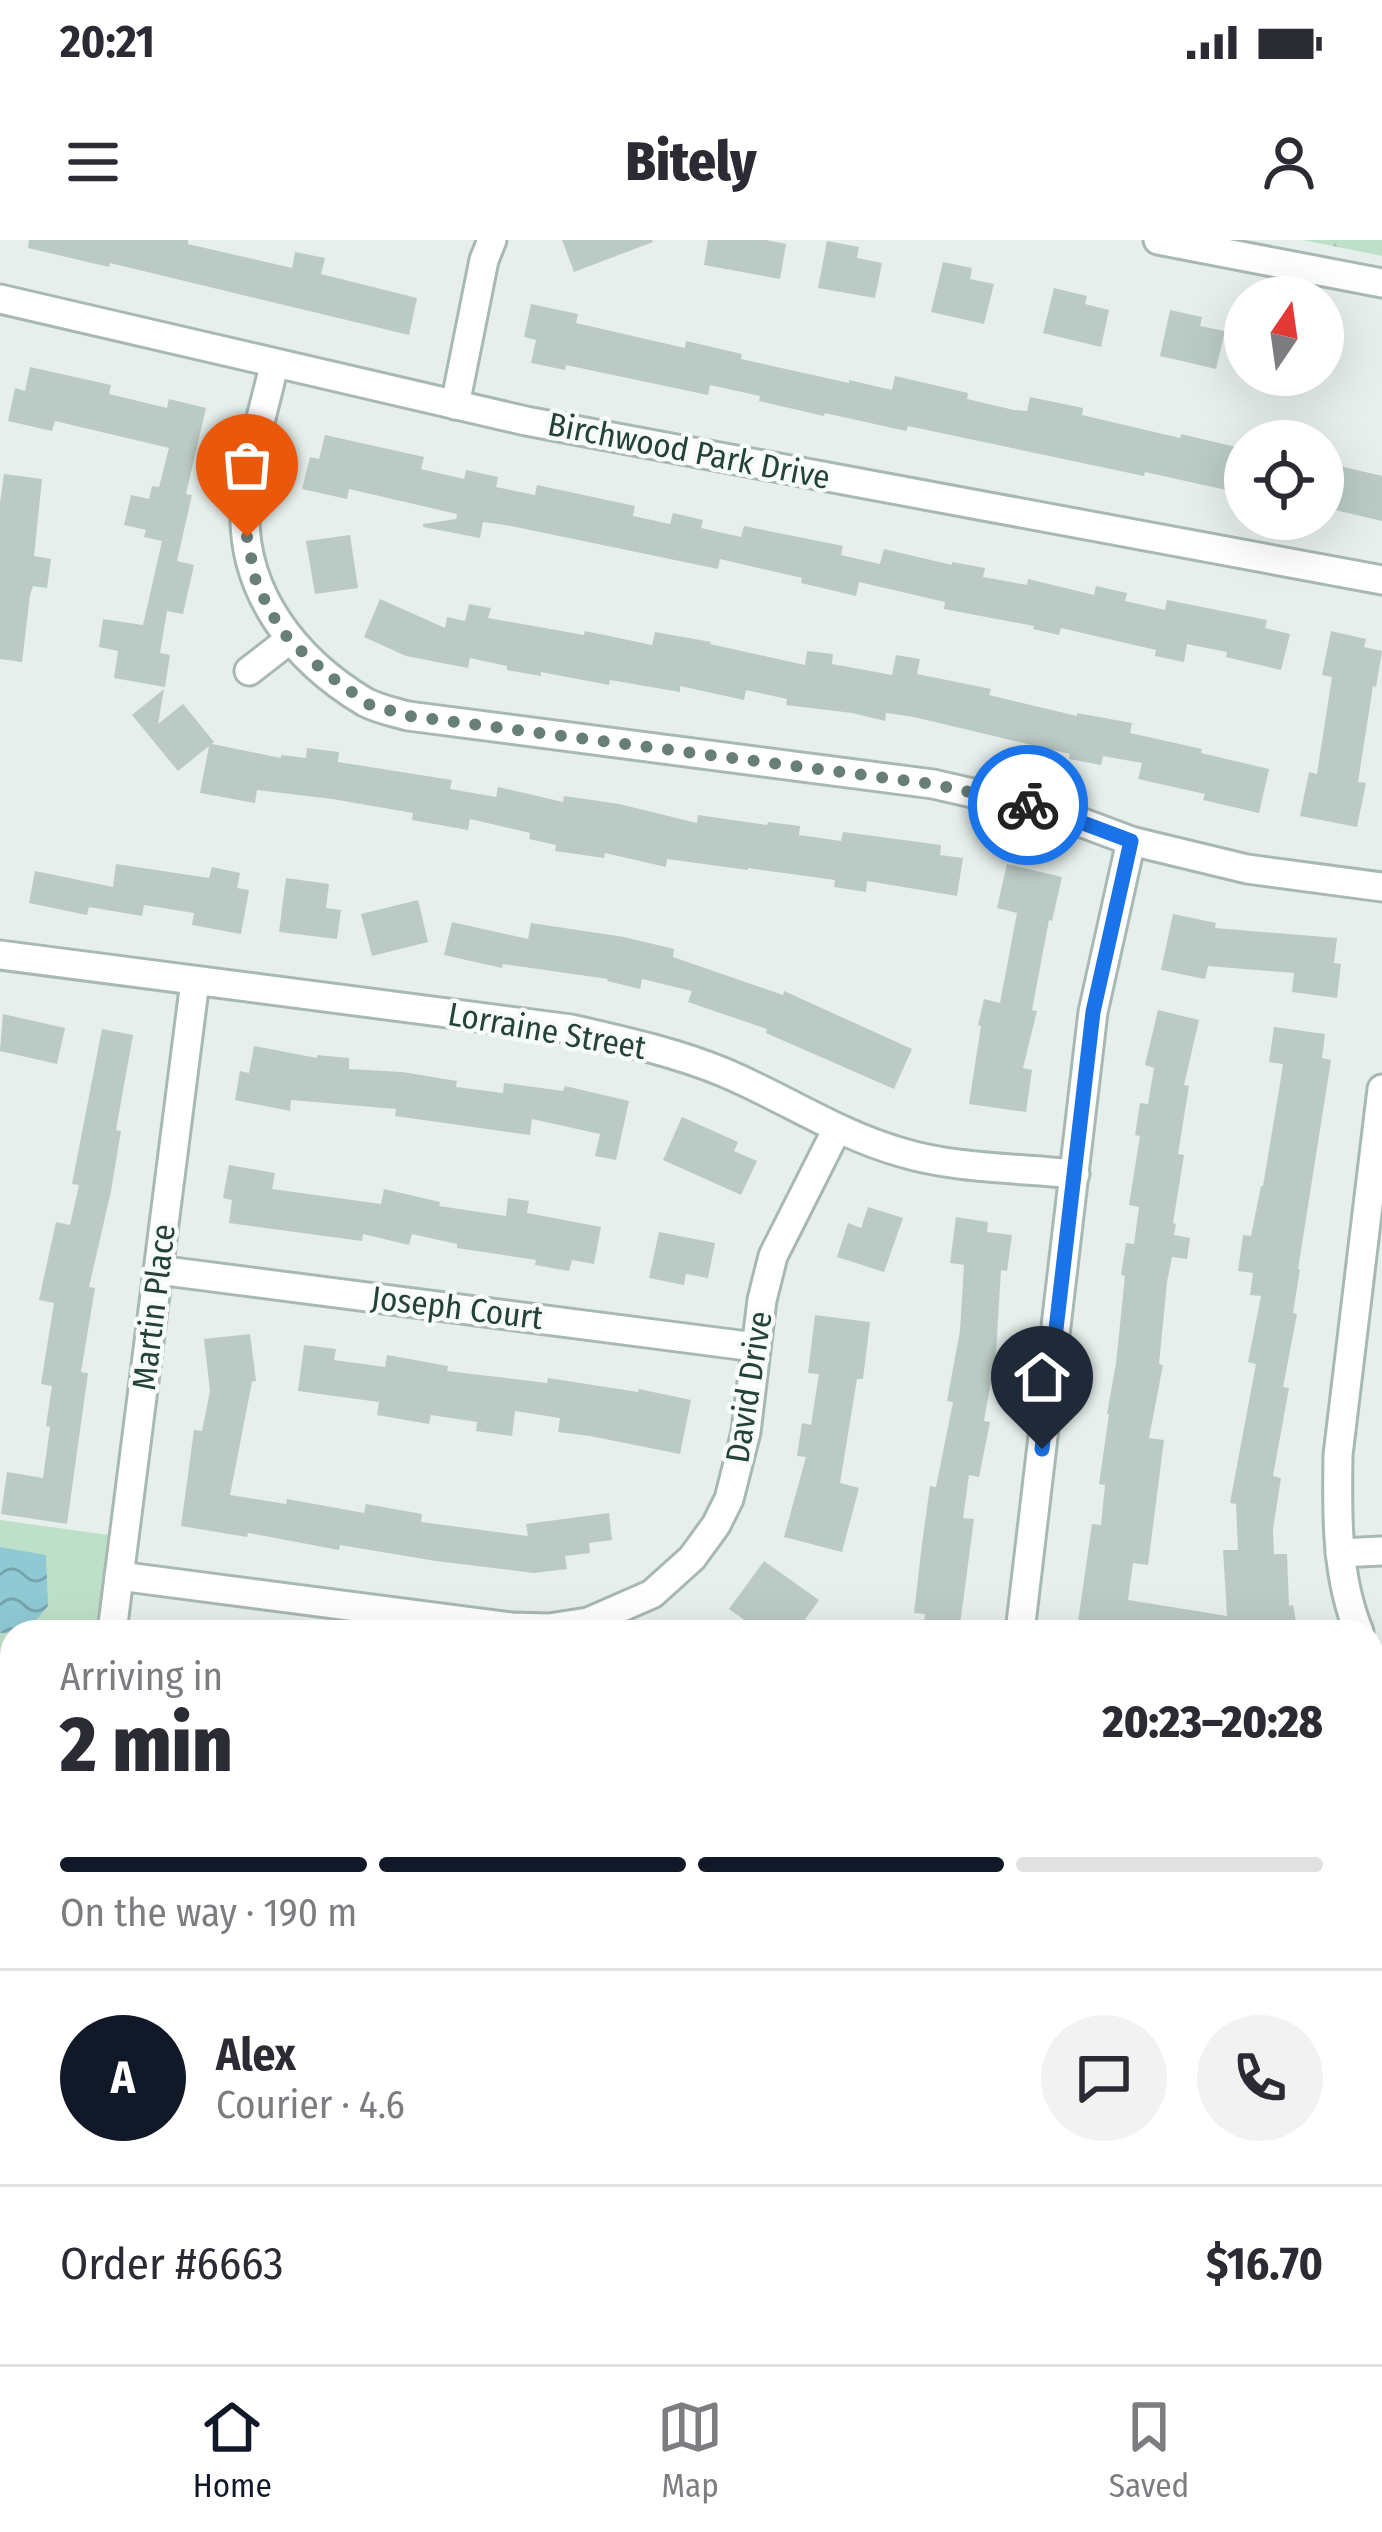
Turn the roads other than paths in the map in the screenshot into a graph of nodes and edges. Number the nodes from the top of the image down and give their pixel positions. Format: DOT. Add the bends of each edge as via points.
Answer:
graph roads {
  1 [pos="492,240"];
  2 [pos="1158,240"];
  3 [pos="1382,283"];
  4 [pos="0,299"];
  5 [pos="274,364"];
  6 [pos="455,405"];
  7 [pos="1382,580"];
  8 [pos="289,640"];
  9 [pos="250,671"];
  10 [pos="1131,841"];
  11 [pos="1382,887"];
  12 [pos="0,955"];
  13 [pos="196,981"];
  14 [pos="1382,1089"];
  15 [pos="837,1129"];
  16 [pos="1075,1174"];
  17 [pos="158,1270"];
  18 [pos="755,1347"];
  19 [pos="1382,1551"];
  20 [pos="1340,1552"];
  21 [pos="119,1576"];
  22 [pos="114,1620"];
  23 [pos="457,1620"];
  24 [pos="594,1620"];
  25 [pos="1021,1620"];
  26 [pos="1356,1620"];
  1 -- 6 [label="street"];
  2 -- 3 [label="street"];
  4 -- 5 [label="street, Birchwood Park Drive"];
  5 -- 6 [label="street, Birchwood Park Drive"];
  5 -- 8 [label="street" via="246,524 256,582"];
  6 -- 7 [label="street, Birchwood Park Drive"];
  8 -- 9 [label="street"];
  8 -- 10 [label="street" via="368,704 409,716 933,784 1051,811"];
  10 -- 11 [label="street" via="1247,869"];
  10 -- 16 [label="street" via="1093,1012"];
  12 -- 13 [label="street, Lorraine Street"];
  13 -- 15 [label="street, Lorraine Street" via="629,1042 724,1072"];
  13 -- 17 [label="street, Martin Place"];
  14 -- 20 [label="street" via="1338,1455"];
  15 -- 16 [label="street, Lorraine Street" via="902,1153"];
  15 -- 18 [label="street, David Drive" via="773,1256"];
  16 -- 25 [label="street"];
  17 -- 18 [label="street, Joseph Court"];
  17 -- 21 [label="street, Martin Place"];
  18 -- 24 [label="street, David Drive" via="746,1432 716,1525 652,1594"];
  19 -- 20 [label="street"];
  20 -- 26 [label="street"];
  21 -- 22 [label="street, Martin Place"];
  21 -- 23 [label="street, David Drive"];
}
